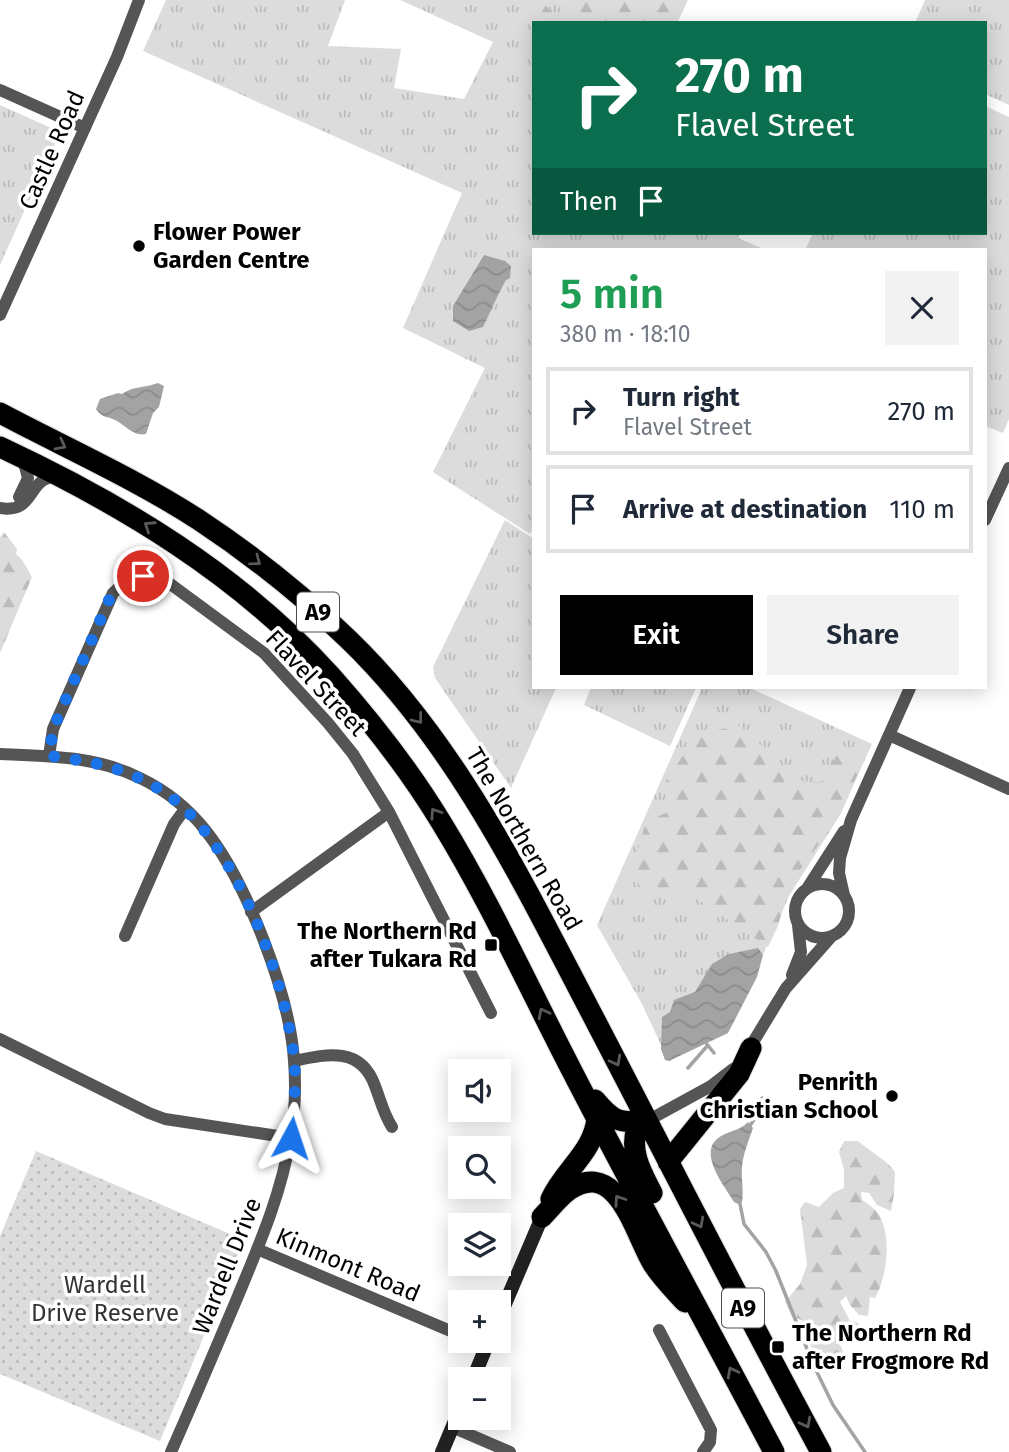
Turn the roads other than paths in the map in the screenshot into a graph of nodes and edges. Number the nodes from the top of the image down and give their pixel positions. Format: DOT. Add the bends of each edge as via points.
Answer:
graph roads {
  1 [pos="139,0"];
  2 [pos="0,90"];
  3 [pos="85,128"];
  4 [pos="0,315"];
  5 [pos="0,413"];
  6 [pos="7,451"];
  7 [pos="1009,468"];
  8 [pos="67,479"];
  9 [pos="0,506"];
  10 [pos="987,516"];
  11 [pos="910,689"];
  12 [pos="889,735"];
  13 [pos="0,754"];
  14 [pos="49,756"];
  15 [pos="1009,789"];
  16 [pos="185,809"];
  17 [pos="389,812"];
  18 [pos="851,820"];
  19 [pos="808,887"];
  20 [pos="844,895"];
  21 [pos="251,912"];
  22 [pos="798,924"];
  23 [pos="125,936"];
  24 [pos="831,937"];
  25 [pos="786,988"];
  26 [pos="491,1013"];
  27 [pos="0,1039"];
  28 [pos="751,1048"];
  29 [pos="294,1060"];
  30 [pos="574,1074"];
  31 [pos="597,1118"];
  32 [pos="647,1121"];
  33 [pos="392,1127"];
  34 [pos="291,1138"];
  35 [pos="668,1162"];
  36 [pos="542,1217"];
  37 [pos="257,1249"];
  38 [pos="511,1290"];
  39 [pos="448,1330"];
  40 [pos="659,1330"];
  41 [pos="713,1336"];
  42 [pos="451,1430"];
  43 [pos="459,1430"];
  44 [pos="171,1452"];
  45 [pos="442,1452"];
  46 [pos="509,1452"];
  47 [pos="703,1452"];
  48 [pos="774,1452"];
  49 [pos="821,1452"];
  1 -- 3 [label="street, Castle Road"];
  2 -- 3 [label="street"];
  3 -- 4 [label="street, Castle Road"];
  5 -- 32 [label="highway, The Northern Road / A9, one-way" via="141,486 226,538 349,640 400,695 463,780 513,864"];
  6 -- 8 [label="highway, A9"];
  6 -- 9 [label="street" via="27,470 26,485 16,501"];
  7 -- 10 [label="street"];
  8 -- 9 [label="street" via="46,478 25,504 10,510"];
  30 -- 8 [label="highway, A9, one-way" via="441,821 330,675 271,618 192,555"];
  11 -- 12 [label="street"];
  12 -- 15 [label="street"];
  12 -- 18 [label="street"];
  13 -- 14 [label="street, Wardell Drive"];
  14 -- 16 [label="street, Wardell Drive" via="122,770 150,783"];
  14 -- 17 [label="street, Flavel Street" via="53,729 109,600 130,580 154,577 169,583 273,661 353,754"];
  16 -- 21 [label="street, Wardell Drive" via="220,850"];
  16 -- 23 [label="street" via="174,824"];
  17 -- 21 [label="street"];
  17 -- 26 [label="street, Flavel Street"];
  18 -- 19 [label="street"];
  18 -- 20 [label="street" via="840,858"];
  19 -- 20 [label="street" via="828,884"];
  19 -- 22 [label="street" via="796,903"];
  20 -- 24 [label="street" via="848,919"];
  21 -- 29 [label="street, Wardell Drive" via="282,993"];
  22 -- 24 [label="street" via="813,937"];
  22 -- 25 [label="street" via="801,952"];
  24 -- 25 [label="street"];
  25 -- 28 [label="street"];
  27 -- 34 [label="street" via="165,1119"];
  28 -- 32 [label="street" via="719,1080"];
  28 -- 35 [label="highway" via="739,1074"];
  29 -- 33 [label="street" via="334,1054 358,1062 372,1078"];
  29 -- 34 [label="street, Wardell Drive"];
  30 -- 31 [label="highway, A9"];
  30 -- 32 [label="highway" via="618,1121"];
  31 -- 36 [label="highway" via="591,1143 556,1187"];
  31 -- 41 [label="highway, A9"];
  32 -- 35 [label="highway, The Northern Road / A9"];
  32 -- 41 [label="highway" via="635,1134 636,1158 688,1263"];
  34 -- 37 [label="street, Wardell Drive" via="282,1181"];
  35 -- 49 [label="highway, The Northern Road / A9, one-way"];
  36 -- 38 [label="street"];
  41 -- 36 [label="highway, one-way" via="654,1265 618,1195 607,1186 575,1186"];
  37 -- 39 [label="street, Kinmont Road"];
  37 -- 44 [label="street, Wardell Drive"];
  40 -- 47 [label="street" via="711,1430"];
  48 -- 41 [label="highway, A9, one-way"];
  42 -- 45 [label="street"];
  43 -- 46 [label="street"];
}
